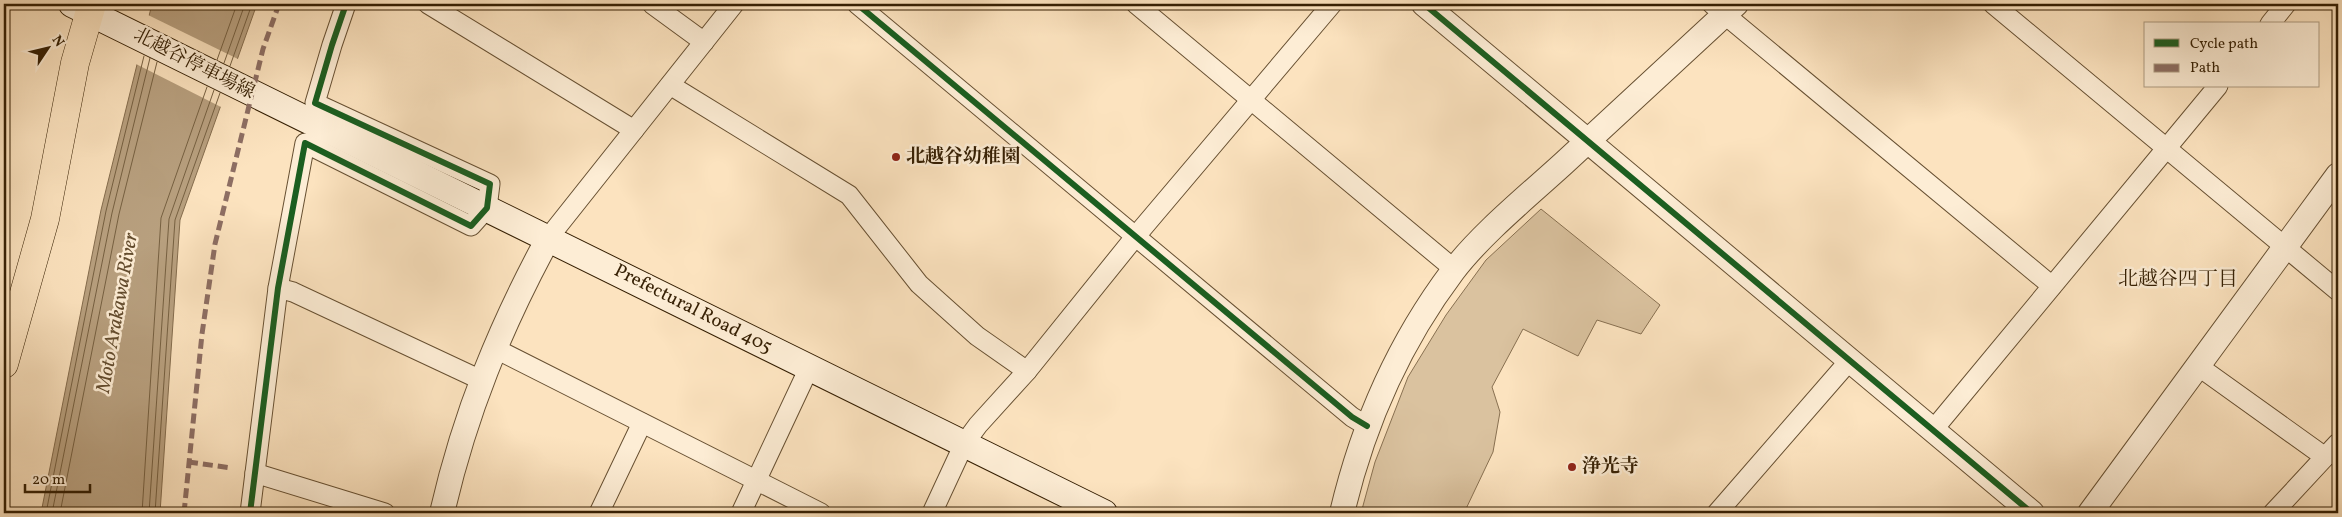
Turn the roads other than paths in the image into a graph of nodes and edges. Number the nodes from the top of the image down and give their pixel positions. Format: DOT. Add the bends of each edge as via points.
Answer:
graph roads {
  1 [pos="346,4"];
  2 [pos="428,4"];
  3 [pos="652,4"];
  4 [pos="734,4"];
  5 [pos="857,4"];
  6 [pos="1136,4"];
  7 [pos="1332,4"];
  8 [pos="1424,4"];
  9 [pos="1994,4"];
  10 [pos="2286,4"];
  11 [pos="1724,7"];
  12 [pos="90,10"];
  13 [pos="2272,22"];
  14 [pos="704,42"];
  15 [pos="670,85"];
  16 [pos="2216,88"];
  17 [pos="1251,100"];
  18 [pos="293,114"];
  19 [pos="634,130"];
  20 [pos="1587,141"];
  21 [pos="2167,148"];
  22 [pos="2338,175"];
  23 [pos="488,208"];
  24 [pos="549,238"];
  25 [pos="1135,238"];
  26 [pos="2286,247"];
  27 [pos="1454,269"];
  28 [pos="2052,286"];
  29 [pos="278,288"];
  30 [pos="2338,291"];
  31 [pos="494,348"];
  32 [pos="1850,360"];
  33 [pos="4,364"];
  34 [pos="2198,366"];
  35 [pos="809,368"];
  36 [pos="1027,372"];
  37 [pos="481,380"];
  38 [pos="642,423"];
  39 [pos="1367,426"];
  40 [pos="1933,430"];
  41 [pos="2338,443"];
  42 [pos="964,444"];
  43 [pos="2325,457"];
  44 [pos="255,474"];
  45 [pos="756,480"];
  46 [pos="1724,512"];
  47 [pos="250,513"];
  48 [pos="385,513"];
  49 [pos="442,513"];
  50 [pos="598,513"];
  51 [pos="740,513"];
  52 [pos="821,513"];
  53 [pos="932,513"];
  54 [pos="1104,513"];
  55 [pos="1342,513"];
  56 [pos="2032,513"];
  57 [pos="2090,513"];
  58 [pos="2273,513"];
  1 -- 23 [label="street" via="315,104 490,184"];
  2 -- 19 [label="street"];
  3 -- 14 [label="street"];
  4 -- 14 [label="street"];
  5 -- 25 [label="street"];
  6 -- 17 [label="street"];
  7 -- 17 [label="street"];
  8 -- 20 [label="street"];
  9 -- 21 [label="street"];
  10 -- 13 [label="street"];
  11 -- 20 [label="street"];
  11 -- 28 [label="street"];
  12 -- 18 [label="main road, 北越谷停車場線"];
  12 -- 33 [label="main road" via="75,62 45,218"];
  14 -- 15 [label="street"];
  15 -- 19 [label="street"];
  15 -- 36 [label="street" via="849,195 919,284 977,336"];
  16 -- 21 [label="street"];
  17 -- 25 [label="street"];
  17 -- 27 [label="street"];
  18 -- 23 [label="main road, Prefectural Road 405"];
  19 -- 24 [label="street"];
  20 -- 27 [label="street"];
  20 -- 32 [label="street"];
  21 -- 26 [label="street"];
  21 -- 28 [label="street"];
  22 -- 26 [label="street"];
  23 -- 24 [label="main road, Prefectural Road 405"];
  23 -- 29 [label="street" via="471,226 305,143"];
  24 -- 31 [label="street"];
  24 -- 35 [label="main road, Prefectural Road 405"];
  25 -- 36 [label="street"];
  25 -- 39 [label="street"];
  26 -- 30 [label="street"];
  26 -- 34 [label="street"];
  27 -- 39 [label="street" via="1401,349"];
  28 -- 40 [label="street"];
  29 -- 37 [label="street" via="293,292"];
  29 -- 44 [label="street"];
  31 -- 37 [label="street"];
  31 -- 38 [label="street"];
  32 -- 40 [label="street"];
  32 -- 46 [label="street"];
  34 -- 43 [label="street"];
  34 -- 57 [label="street"];
  35 -- 42 [label="main road, Prefectural Road 405"];
  35 -- 45 [label="street"];
  36 -- 42 [label="street"];
  37 -- 49 [label="street" via="455,456"];
  38 -- 45 [label="street"];
  38 -- 50 [label="street"];
  39 -- 55 [label="street"];
  40 -- 56 [label="street"];
  41 -- 43 [label="street"];
  42 -- 53 [label="street"];
  42 -- 54 [label="main road, Prefectural Road 405"];
  43 -- 58 [label="street"];
  44 -- 47 [label="street"];
  44 -- 48 [label="street"];
  45 -- 51 [label="street"];
  45 -- 52 [label="street"];
}
